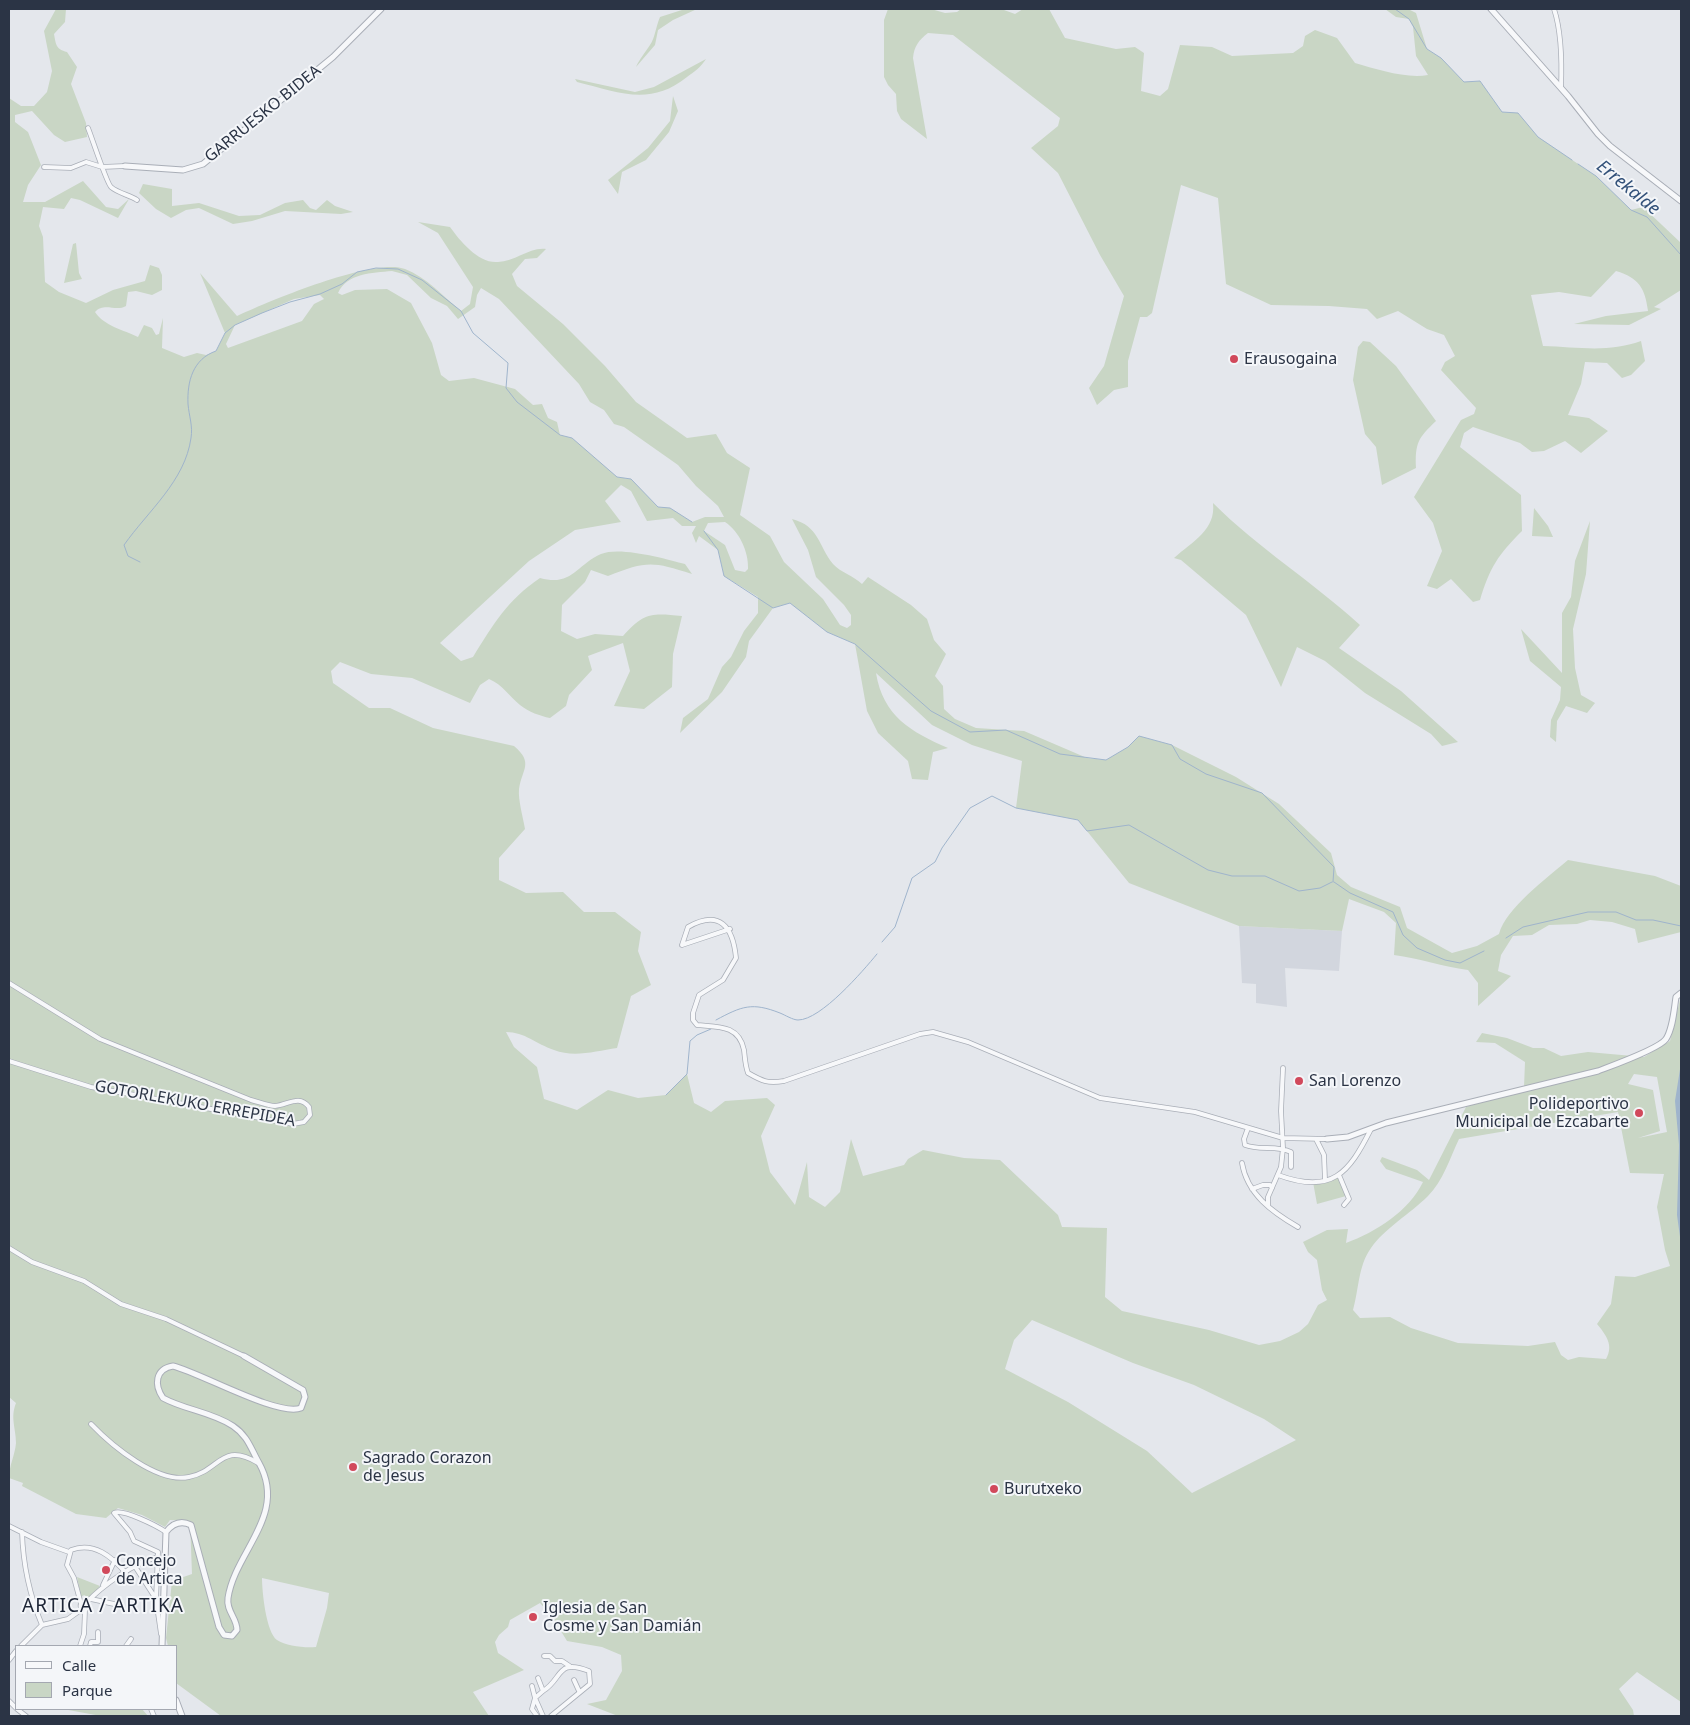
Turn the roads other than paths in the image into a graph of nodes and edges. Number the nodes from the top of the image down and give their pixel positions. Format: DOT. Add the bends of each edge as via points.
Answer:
graph roads {
  1 [pos="381,9"];
  2 [pos="1491,9"];
  3 [pos="1554,9"];
  4 [pos="1561,88"];
  5 [pos="88,128"];
  6 [pos="125,166"];
  7 [pos="44,167"];
  8 [pos="102,167"];
  9 [pos="137,200"];
  10 [pos="1681,201"];
  11 [pos="730,930"];
  12 [pos="9,982"];
  13 [pos="1681,993"];
  14 [pos="9,1061"];
  15 [pos="1283,1068"];
  16 [pos="1248,1128"];
  17 [pos="1371,1128"];
  18 [pos="1283,1138"];
  19 [pos="1316,1139"];
  20 [pos="1327,1139"];
  21 [pos="1283,1148"];
  22 [pos="1242,1163"];
  23 [pos="1291,1168"];
  24 [pos="1278,1175"];
  25 [pos="1340,1175"];
  26 [pos="1325,1180"];
  27 [pos="1272,1188"];
  28 [pos="1252,1189"];
  29 [pos="1344,1205"];
  30 [pos="1268,1206"];
  31 [pos="1298,1227"];
  32 [pos="9,1248"];
  33 [pos="244,1356"];
  34 [pos="91,1424"];
  35 [pos="258,1463"];
  36 [pos="9,1526"];
  37 [pos="22,1532"];
  38 [pos="166,1532"];
  39 [pos="70,1552"];
  40 [pos="158,1557"];
  41 [pos="115,1560"];
  42 [pos="136,1568"];
  43 [pos="126,1573"];
  44 [pos="102,1587"];
  45 [pos="91,1599"];
  46 [pos="156,1599"];
  47 [pos="86,1603"];
  48 [pos="81,1604"];
  49 [pos="114,1604"];
  50 [pos="83,1609"];
  51 [pos="42,1625"];
  52 [pos="98,1632"];
  53 [pos="161,1634"];
  54 [pos="131,1638"];
  55 [pos="22,1645"];
  56 [pos="80,1645"];
  57 [pos="90,1645"];
  58 [pos="127,1645"];
  59 [pos="162,1645"];
  60 [pos="544,1656"];
  61 [pos="571,1667"];
  62 [pos="538,1678"];
  63 [pos="574,1680"];
  64 [pos="532,1686"];
  65 [pos="543,1691"];
  66 [pos="579,1691"];
  67 [pos="535,1698"];
  68 [pos="178,1707"];
  69 [pos="182,1716"];
  70 [pos="537,1716"];
  71 [pos="543,1716"];
  72 [pos="551,1716"];
  1 -- 6 [label="street, GARRUESKO BIDEA" via="331,59 203,164 183,170"];
  2 -- 4 [label="street"];
  3 -- 4 [label="street" via="1559,27"];
  4 -- 10 [label="street" via="1610,146"];
  5 -- 8 [label="street"];
  6 -- 8 [label="street"];
  7 -- 8 [label="street" via="71,168 86,162"];
  8 -- 9 [label="street" via="111,187"];
  11 -- 11 [label="street" via="724,924 704,919 688,927 682,945"];
  11 -- 16 [label="street" via="736,958 723,980 699,995 693,1020 697,1025 718,1025 734,1032 744,1048 748,1073 771,1084 933,1032 968,1042 1100,1098 1195,1112"];
  12 -- 14 [label="street, GOTORLEKUKO ERREPIDEA" via="100,1039 259,1102 273,1106 298,1100 304,1102 310,1115 304,1122 293,1124 136,1096 91,1087"];
  13 -- 17 [label="street" via="1676,997 1666,1040 1657,1046 1598,1071"];
  15 -- 18 [label="street"];
  16 -- 18 [label="street"];
  16 -- 21 [label="street" via="1245,1145"];
  17 -- 20 [label="street" via="1340,1139"];
  17 -- 25 [label="street" via="1353,1163"];
  18 -- 19 [label="street"];
  18 -- 21 [label="street"];
  19 -- 20 [label="street"];
  19 -- 26 [label="street" via="1324,1155"];
  21 -- 23 [label="street" via="1291,1152"];
  21 -- 24 [label="street"];
  22 -- 28 [label="street" via="1246,1181"];
  24 -- 26 [label="street" via="1313,1182"];
  24 -- 27 [label="street"];
  25 -- 26 [label="street"];
  25 -- 29 [label="street" via="1349,1199"];
  27 -- 28 [label="street" via="1263,1185"];
  27 -- 30 [label="street"];
  28 -- 30 [label="street"];
  30 -- 31 [label="street"];
  32 -- 33 [label="street" via="32,1262 84,1281 121,1304 166,1319"];
  33 -- 35 [label="street" via="303,1390 306,1397 301,1408 294,1411 274,1405 173,1366 162,1370 156,1383 163,1398 219,1419 238,1430 250,1444"];
  34 -- 35 [label="street" via="158,1474 173,1478 190,1477 232,1455 244,1455"];
  35 -- 38 [label="street" via="266,1484 265,1515 236,1571 229,1594 227,1605 238,1624 238,1630 232,1636 224,1635 219,1627 191,1525 181,1522"];
  36 -- 37 [label="street"];
  37 -- 39 [label="street"];
  37 -- 51 [label="street" via="27,1582"];
  38 -- 40 [label="street" via="150,1522 114,1513 134,1541 154,1550"];
  38 -- 53 [label="street"];
  39 -- 41 [label="street" via="76,1548 100,1550"];
  39 -- 48 [label="street" via="67,1564"];
  40 -- 42 [label="street" via="147,1559"];
  40 -- 46 [label="street"];
  41 -- 43 [label="street"];
  41 -- 44 [label="street"];
  42 -- 43 [label="street"];
  42 -- 46 [label="street"];
  43 -- 44 [label="street"];
  44 -- 45 [label="street"];
  45 -- 47 [label="street"];
  45 -- 49 [label="street"];
  46 -- 53 [label="street"];
  47 -- 48 [label="street"];
  47 -- 50 [label="street"];
  48 -- 50 [label="street"];
  50 -- 51 [label="street" via="73,1617"];
  50 -- 56 [label="street" via="84,1634"];
  51 -- 55 [label="street"];
  52 -- 57 [label="street" via="98,1642 91,1642"];
  53 -- 59 [label="street"];
  54 -- 58 [label="street"];
  60 -- 61 [label="street"];
  61 -- 65 [label="street" via="557,1674 553,1683"];
  61 -- 66 [label="street" via="590,1671 590,1684"];
  62 -- 65 [label="street"];
  63 -- 66 [label="street"];
  64 -- 67 [label="street"];
  65 -- 67 [label="street"];
  66 -- 72 [label="street"];
  67 -- 70 [label="street" via="532,1709"];
  67 -- 71 [label="street"];
  68 -- 69 [label="street"];
}
